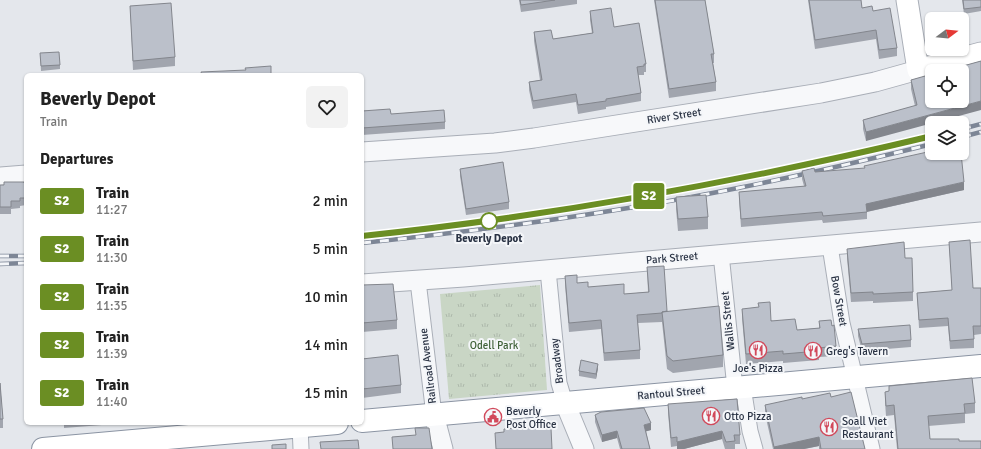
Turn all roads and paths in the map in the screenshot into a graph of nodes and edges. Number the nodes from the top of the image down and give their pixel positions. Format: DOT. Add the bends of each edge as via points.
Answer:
graph roads {
  1 [pos="907,0"];
  2 [pos="981,53"];
  3 [pos="918,70"];
  4 [pos="364,152"];
  5 [pos="24,175"];
  6 [pos="0,177"];
  7 [pos="981,232"];
  8 [pos="830,246"];
  9 [pos="721,254"];
  10 [pos="548,270"];
  11 [pos="418,281"];
  12 [pos="364,284"];
  13 [pos="981,366"];
  14 [pos="854,377"];
  15 [pos="739,388"];
  16 [pos="565,403"];
  17 [pos="434,415"];
  18 [pos="364,421"];
  19 [pos="300,425"];
  20 [pos="42,449"];
  21 [pos="301,449"];
  22 [pos="443,449"];
  23 [pos="584,449"];
  24 [pos="755,449"];
  25 [pos="872,449"];
  1 -- 3 [label="main road"];
  2 -- 3 [label="main road, River Street"];
  3 -- 4 [label="street, River Street" via="822,93 541,137 495,143"];
  5 -- 6 [label="street"];
  7 -- 8 [label="street, Park Street"];
  8 -- 9 [label="street, Park Street"];
  8 -- 14 [label="street, Bow Street" via="838,301"];
  9 -- 10 [label="street, Park Street"];
  9 -- 15 [label="street, Wallis Street"];
  10 -- 11 [label="street, Park Street"];
  10 -- 16 [label="street, Broadway" via="559,383"];
  11 -- 12 [label="street, Park Street"];
  11 -- 17 [label="street, Railroad Avenue"];
  13 -- 14 [label="highway, Rantoul Street"];
  14 -- 15 [label="highway, Rantoul Street"];
  14 -- 25 [label="street, Bow Street"];
  15 -- 16 [label="highway, Rantoul Street"];
  15 -- 24 [label="street, Wallis Street"];
  16 -- 17 [label="highway, Rantoul Street"];
  16 -- 23 [label="street, Broadway"];
  17 -- 18 [label="highway, Rantoul Street"];
  17 -- 22 [label="street, Railroad Avenue"];
  19 -- 20 [label="highway"];
  19 -- 21 [label="street"];
}
